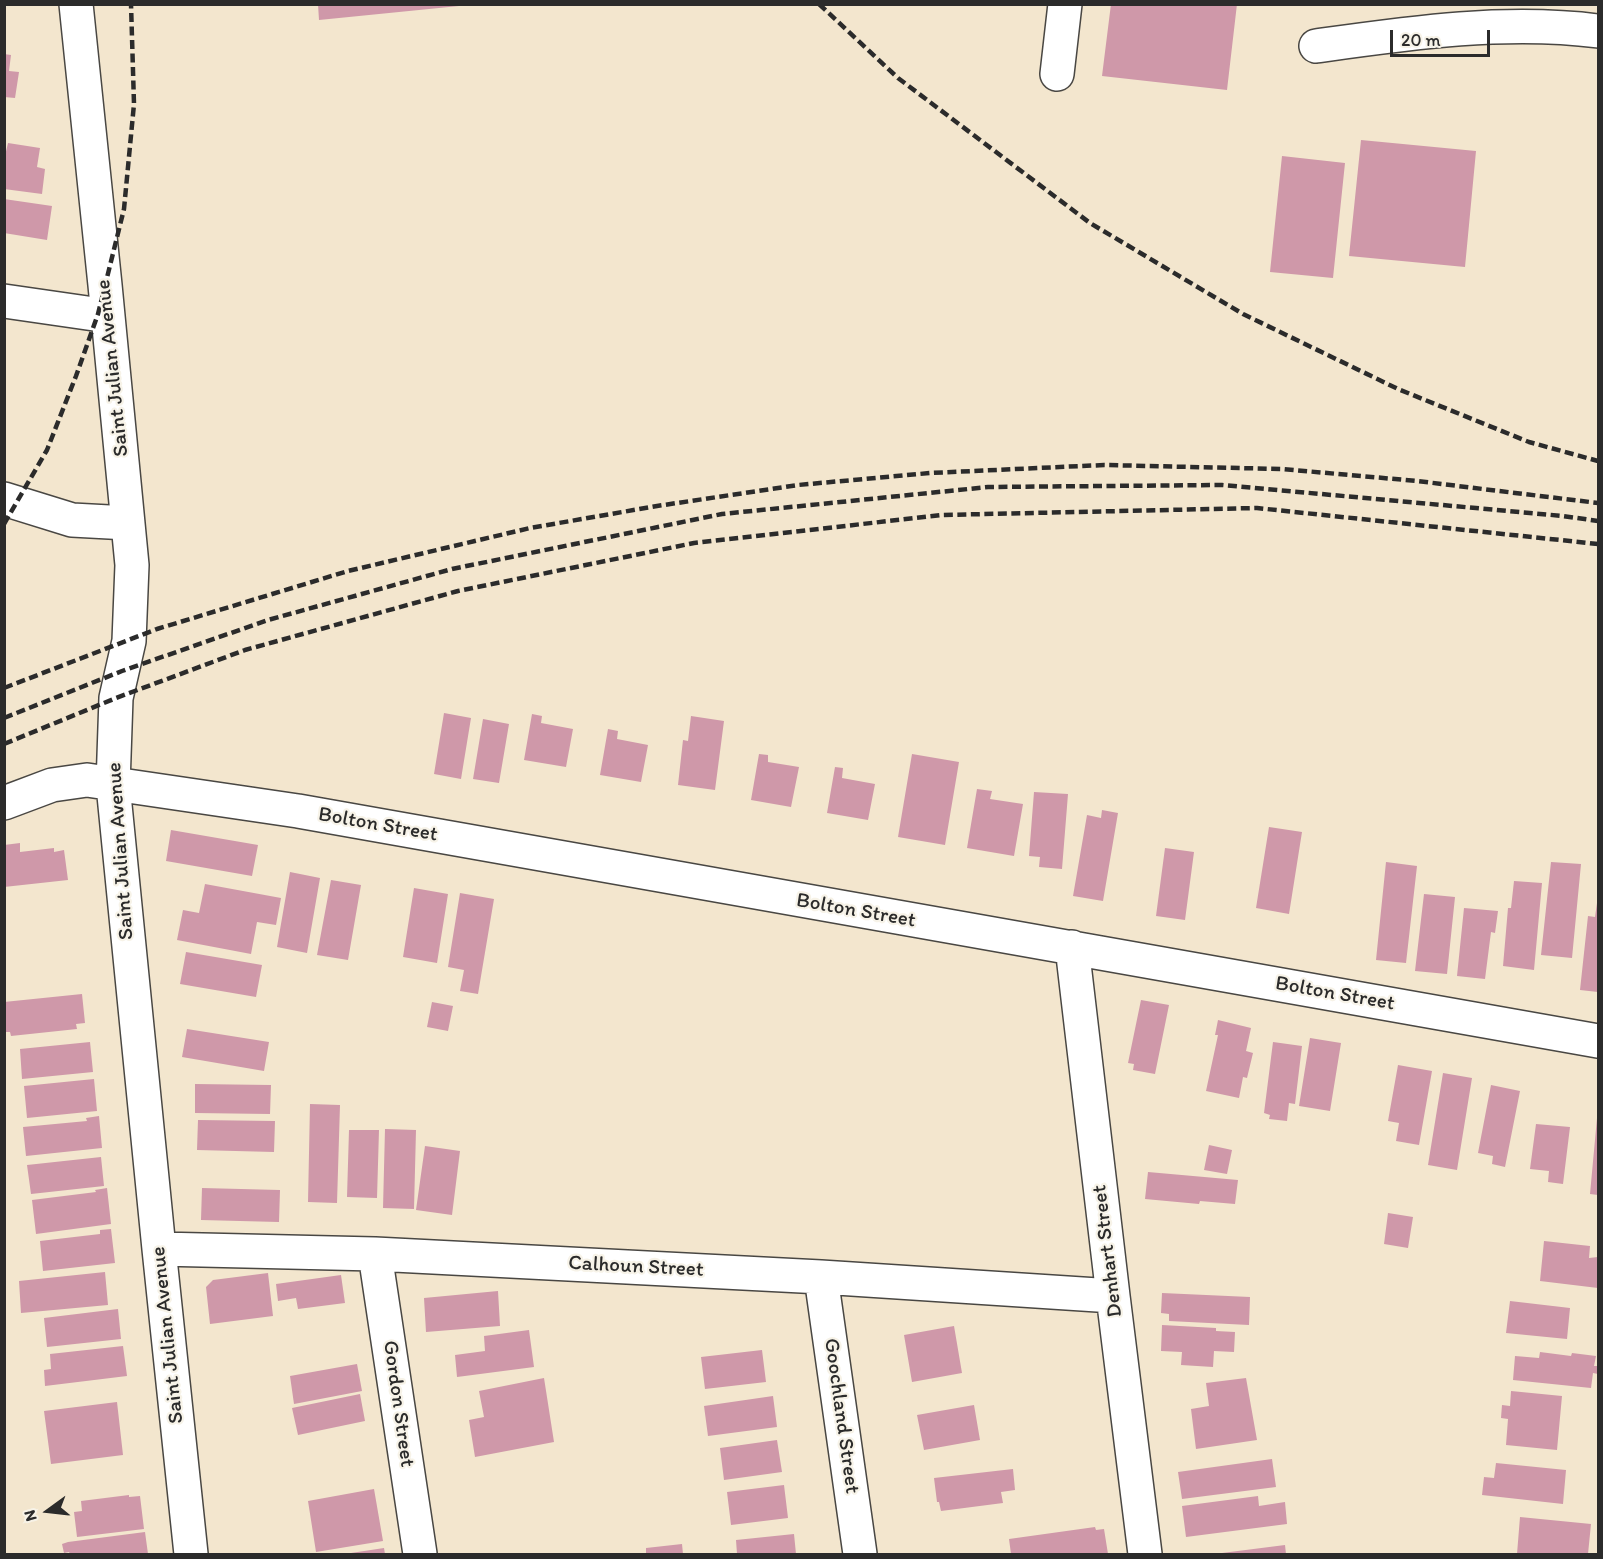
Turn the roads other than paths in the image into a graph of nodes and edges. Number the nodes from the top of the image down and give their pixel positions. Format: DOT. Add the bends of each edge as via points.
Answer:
graph roads {
  1 [pos="76,4"];
  2 [pos="1065,4"];
  3 [pos="1599,31"];
  4 [pos="1316,46"];
  5 [pos="1057,74"];
  6 [pos="4,301"];
  7 [pos="108,316"];
  8 [pos="4,500"];
  9 [pos="128,523"];
  10 [pos="113,785"];
  11 [pos="4,803"];
  12 [pos="1072,947"];
  13 [pos="1599,1041"];
  14 [pos="159,1249"];
  15 [pos="375,1254"];
  16 [pos="821,1277"];
  17 [pos="1113,1296"];
  18 [pos="191,1554"];
  19 [pos="420,1554"];
  20 [pos="860,1554"];
  21 [pos="1145,1554"];
  1 -- 7 [label="street, Saint Julian Avenue"];
  2 -- 5 [label="street"];
  3 -- 4 [label="street" via="1515,27 1426,32"];
  6 -- 7 [label="street"];
  7 -- 9 [label="street, Saint Julian Avenue"];
  8 -- 9 [label="street" via="72,520"];
  9 -- 10 [label="street, Saint Julian Avenue" via="132,565 129,641 116,698"];
  10 -- 11 [label="street, Bolton Street" via="87,780 52,785"];
  10 -- 12 [label="street, Bolton Street" via="310,813"];
  10 -- 14 [label="street, Saint Julian Avenue"];
  12 -- 13 [label="street, Bolton Street"];
  12 -- 17 [label="street, Denhart Street"];
  14 -- 15 [label="street, Calhoun Street"];
  14 -- 18 [label="street, Saint Julian Avenue"];
  15 -- 16 [label="street, Calhoun Street"];
  15 -- 19 [label="street, Gordon Street"];
  16 -- 17 [label="street, Calhoun Street"];
  16 -- 20 [label="street, Goochland Street"];
  17 -- 21 [label="street, Denhart Street"];
}
